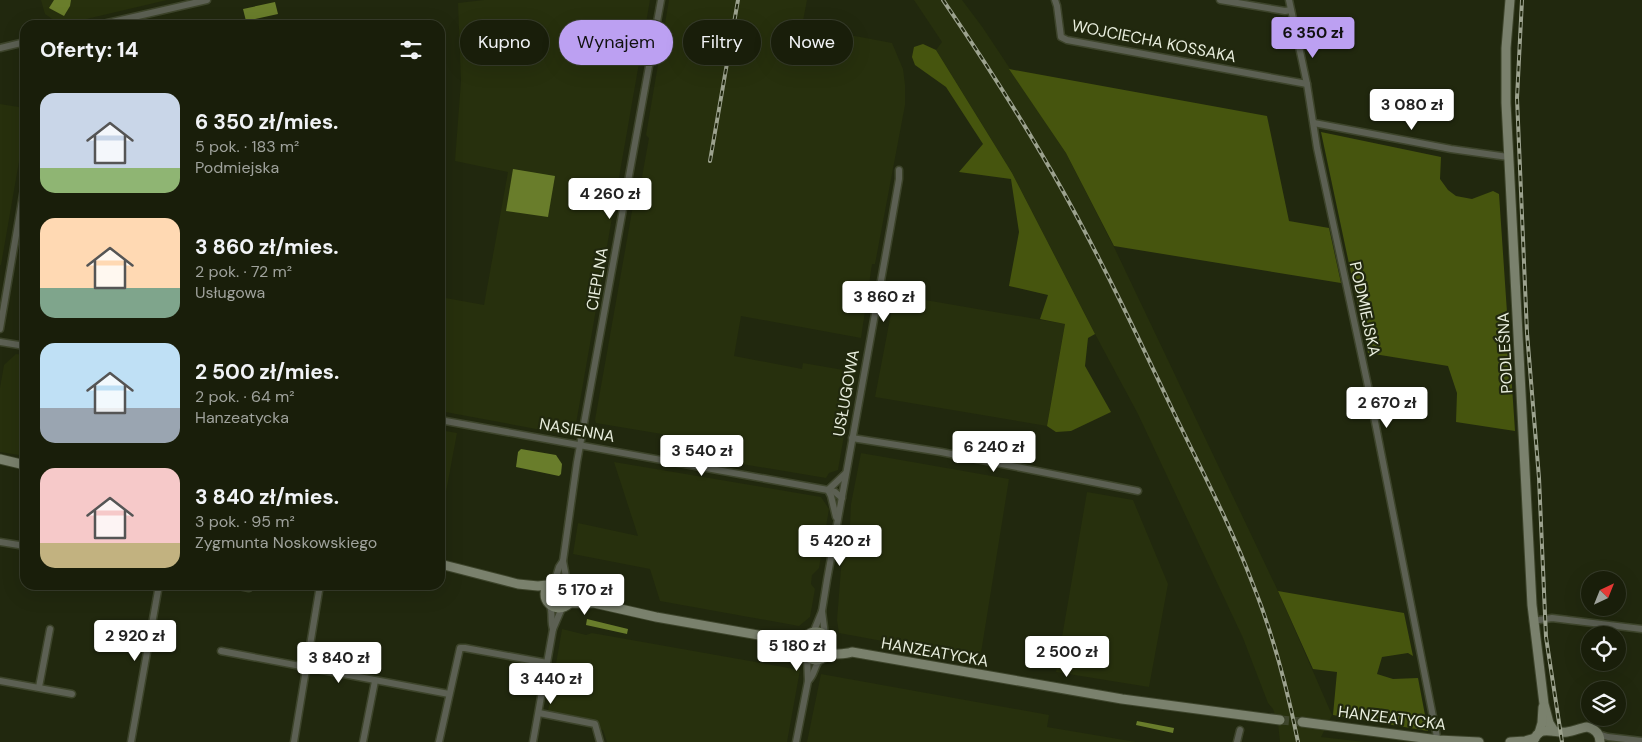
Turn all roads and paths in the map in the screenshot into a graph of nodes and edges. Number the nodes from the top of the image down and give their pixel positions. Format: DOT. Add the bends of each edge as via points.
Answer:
graph roads {
  1 [pos="208,0"];
  2 [pos="661,0"];
  3 [pos="1055,0"];
  4 [pos="1220,0"];
  5 [pos="1288,0"];
  6 [pos="1510,0"];
  7 [pos="1291,10"];
  8 [pos="121,20"];
  9 [pos="20,43"];
  10 [pos="0,48"];
  11 [pos="1307,84"];
  12 [pos="1314,123"];
  13 [pos="1508,157"];
  14 [pos="899,170"];
  15 [pos="20,212"];
  16 [pos="0,329"];
  17 [pos="0,342"];
  18 [pos="20,345"];
  19 [pos="445,421"];
  20 [pos="852,438"];
  21 [pos="581,444"];
  22 [pos="0,459"];
  23 [pos="20,464"];
  24 [pos="846,474"];
  25 [pos="828,490"];
  26 [pos="1138,491"];
  27 [pos="842,498"];
  28 [pos="837,521"];
  29 [pos="0,542"];
  30 [pos="20,545"];
  31 [pos="563,561"];
  32 [pos="445,565"];
  33 [pos="567,582"];
  34 [pos="551,583"];
  35 [pos="518,584"];
  36 [pos="158,590"];
  37 [pos="319,590"];
  38 [pos="573,592"];
  39 [pos="544,597"];
  40 [pos="594,603"];
  41 [pos="550,606"];
  42 [pos="566,606"];
  43 [pos="822,611"];
  44 [pos="1533,621"];
  45 [pos="50,628"];
  46 [pos="553,629"];
  47 [pos="1642,629"];
  48 [pos="809,636"];
  49 [pos="827,638"];
  50 [pos="781,640"];
  51 [pos="221,651"];
  52 [pos="852,652"];
  53 [pos="805,654"];
  54 [pos="823,657"];
  55 [pos="548,664"];
  56 [pos="307,667"];
  57 [pos="0,681"];
  58 [pos="375,681"];
  59 [pos="808,681"];
  60 [pos="39,688"];
  61 [pos="72,694"];
  62 [pos="449,694"];
  63 [pos="1544,704"];
  64 [pos="539,713"];
  65 [pos="1280,720"];
  66 [pos="1302,722"];
  67 [pos="1240,730"];
  68 [pos="1554,731"];
  69 [pos="1535,738"];
  70 [pos="1599,738"];
  71 [pos="1438,741"];
  72 [pos="1625,741"];
  73 [pos="1642,741"];
  74 [pos="131,742"];
  75 [pos="294,742"];
  76 [pos="363,742"];
  77 [pos="439,742"];
  78 [pos="533,742"];
  79 [pos="600,742"];
  80 [pos="796,742"];
  81 [pos="1237,742"];
  82 [pos="1479,742"];
  83 [pos="1510,742"];
  1 -- 8 [label="street"];
  2 -- 21 [label="street, CIEPLNA"];
  3 -- 11 [label="street, WOJCIECHA KOSSAKA" via="1061,37 1067,40"];
  4 -- 7 [label="street"];
  5 -- 7 [label="street, PODMIEJSKA"];
  6 -- 13 [label="street, PODLEŚNA" via="1505,84"];
  7 -- 11 [label="street, PODMIEJSKA"];
  9 -- 10 [label="street"];
  11 -- 12 [label="street, PODMIEJSKA"];
  12 -- 13 [label="street"];
  12 -- 71 [label="street, PODMIEJSKA"];
  13 -- 44 [label="street, PODLEŚNA"];
  14 -- 20 [label="street, USŁUGOWA"];
  15 -- 16 [label="street"];
  17 -- 18 [label="street"];
  19 -- 21 [label="street, NASIENNA"];
  20 -- 24 [label="street, USŁUGOWA"];
  20 -- 26 [label="street"];
  21 -- 25 [label="street, NASIENNA"];
  21 -- 31 [label="street, CIEPLNA"];
  22 -- 23 [label="street"];
  24 -- 25 [label="street"];
  24 -- 27 [label="street, USŁUGOWA"];
  25 -- 27 [label="street"];
  25 -- 28 [label="street, USŁUGOWA"];
  27 -- 28 [label="street, USŁUGOWA"];
  28 -- 43 [label="street, USŁUGOWA"];
  29 -- 30 [label="street"];
  31 -- 33 [label="street"];
  31 -- 34 [label="street"];
  32 -- 35 [label="street"];
  33 -- 34 [label="street"];
  33 -- 38 [label="street"];
  34 -- 35 [label="street" via="538,586"];
  34 -- 39 [label="street" via="545,589"];
  35 -- 39 [label="street"];
  36 -- 74 [label="street"];
  37 -- 56 [label="street"];
  38 -- 40 [label="street"];
  38 -- 42 [label="street"];
  39 -- 41 [label="street"];
  40 -- 42 [label="street" via="577,602"];
  40 -- 50 [label="street"];
  41 -- 42 [label="street"];
  41 -- 46 [label="street"];
  42 -- 46 [label="street"];
  43 -- 48 [label="street, USŁUGOWA"];
  43 -- 49 [label="street, USŁUGOWA"];
  44 -- 47 [label="street" via="1552,618"];
  44 -- 63 [label="street, PODLEŚNA"];
  45 -- 60 [label="street"];
  46 -- 55 [label="street"];
  48 -- 49 [label="street" via="821,633"];
  48 -- 50 [label="street"];
  48 -- 53 [label="street" via="802,644"];
  49 -- 52 [label="street, HANZEATYCKA" via="835,646"];
  49 -- 54 [label="street" via="830,648"];
  50 -- 53 [label="street" via="798,646"];
  51 -- 56 [label="street"];
  52 -- 54 [label="street, HANZEATYCKA"];
  52 -- 65 [label="street, HANZEATYCKA" via="1122,699"];
  53 -- 54 [label="street" via="811,659"];
  53 -- 59 [label="street"];
  54 -- 59 [label="street"];
  55 -- 62 [label="street" via="460,648"];
  55 -- 64 [label="street"];
  56 -- 58 [label="street"];
  56 -- 75 [label="street"];
  57 -- 60 [label="street"];
  58 -- 62 [label="street"];
  58 -- 76 [label="street"];
  59 -- 80 [label="street"];
  60 -- 61 [label="street"];
  62 -- 77 [label="street"];
  63 -- 68 [label="street, PODLEŚNA"];
  63 -- 69 [label="street, PODLEŚNA" via="1542,724"];
  64 -- 78 [label="street"];
  64 -- 79 [label="street" via="595,724"];
  66 -- 71 [label="street, HANZEATYCKA"];
  67 -- 81 [label="street"];
  68 -- 69 [label="street" via="1544,730"];
  68 -- 70 [label="street" via="1587,727 1593,729"];
  69 -- 83 [label="street"];
  70 -- 72 [label="street"];
  71 -- 82 [label="street, HANZEATYCKA"];
  72 -- 73 [label="street"];
}
